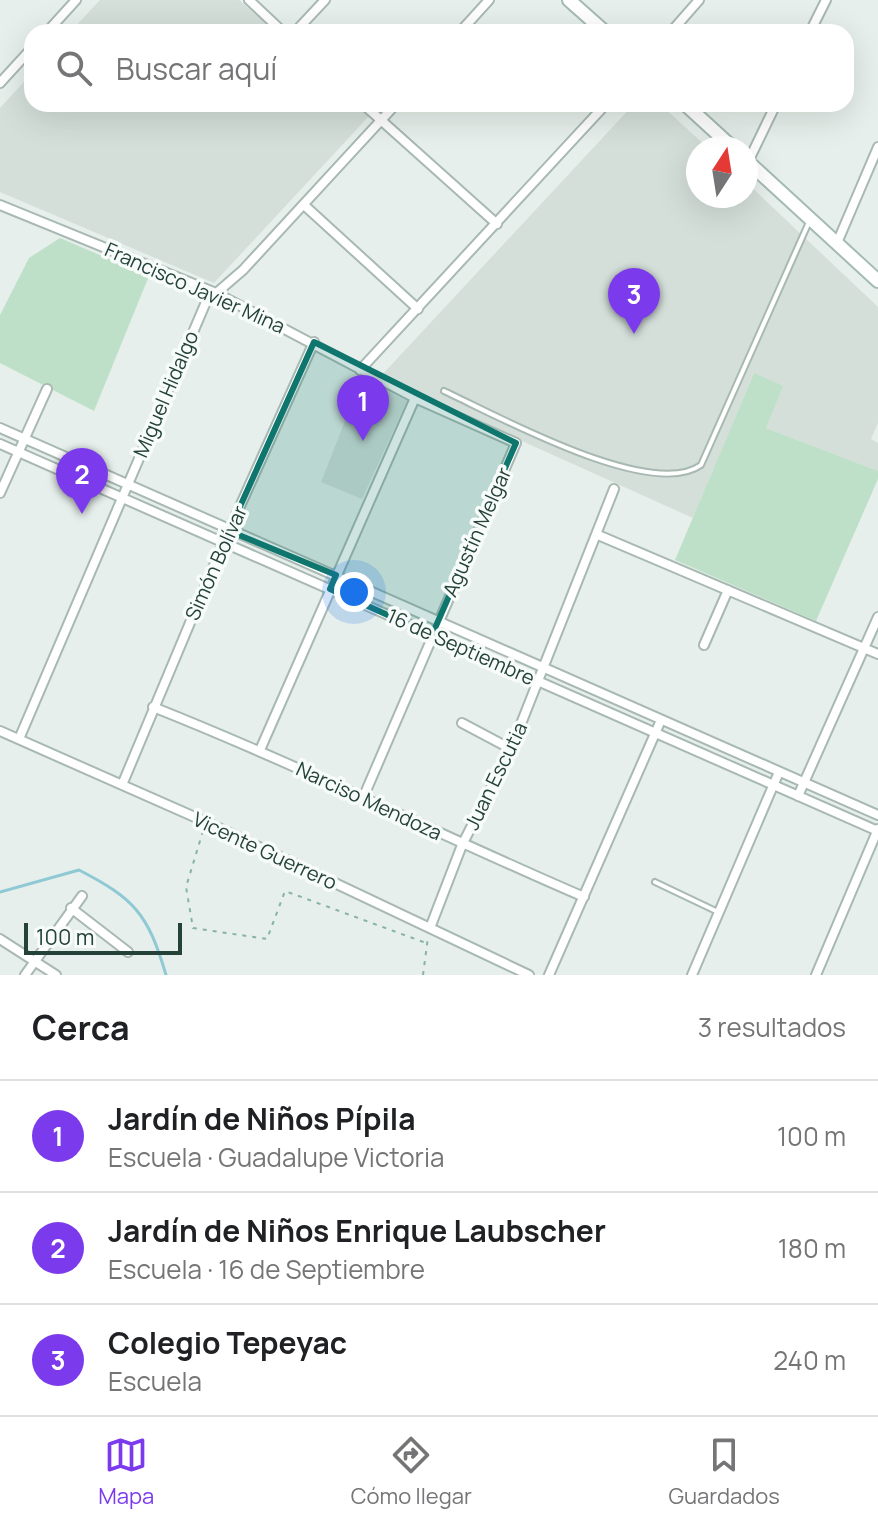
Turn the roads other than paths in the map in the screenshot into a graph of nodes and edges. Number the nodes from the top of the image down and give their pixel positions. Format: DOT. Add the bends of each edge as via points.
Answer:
graph roads {
  1 [pos="76,0"];
  2 [pos="249,0"];
  3 [pos="325,0"];
  4 [pos="489,0"];
  5 [pos="569,0"];
  6 [pos="699,0"];
  7 [pos="826,0"];
  8 [pos="54,24"];
  9 [pos="274,24"];
  10 [pos="302,24"];
  11 [pos="467,24"];
  12 [pos="596,24"];
  13 [pos="678,24"];
  14 [pos="814,24"];
  15 [pos="24,56"];
  16 [pos="2,78"];
  17 [pos="372,112"];
  18 [pos="388,112"];
  19 [pos="599,112"];
  20 [pos="694,112"];
  21 [pos="772,112"];
  22 [pos="381,120"];
  23 [pos="720,136"];
  24 [pos="758,139"];
  25 [pos="878,147"];
  26 [pos="876,159"];
  27 [pos="758,171"];
  28 [pos="0,205"];
  29 [pos="304,205"];
  30 [pos="810,219"];
  31 [pos="497,224"];
  32 [pos="837,243"];
  33 [pos="878,281"];
  34 [pos="216,293"];
  35 [pos="418,309"];
  36 [pos="314,342"];
  37 [pos="360,370"];
  38 [pos="47,389"];
  39 [pos="444,391"];
  40 [pos="415,398"];
  41 [pos="0,428"];
  42 [pos="25,439"];
  43 [pos="516,443"];
  44 [pos="0,444"];
  45 [pos="18,452"];
  46 [pos="127,486"];
  47 [pos="614,489"];
  48 [pos="0,493"];
  49 [pos="121,499"];
  50 [pos="229,531"];
  51 [pos="598,535"];
  52 [pos="223,544"];
  53 [pos="336,575"];
  54 [pos="330,589"];
  55 [pos="728,590"];
  56 [pos="878,617"];
  57 [pos="438,622"];
  58 [pos="432,635"];
  59 [pos="704,645"];
  60 [pos="864,648"];
  61 [pos="878,654"];
  62 [pos="544,669"];
  63 [pos="539,682"];
  64 [pos="153,707"];
  65 [pos="661,720"];
  66 [pos="462,723"];
  67 [pos="0,731"];
  68 [pos="655,733"];
  69 [pos="19,739"];
  70 [pos="511,749"];
  71 [pos="260,750"];
  72 [pos="779,772"];
  73 [pos="804,783"];
  74 [pos="122,785"];
  75 [pos="773,785"];
  76 [pos="798,796"];
  77 [pos="363,798"];
  78 [pos="878,815"];
  79 [pos="878,830"];
  80 [pos="462,845"];
  81 [pos="655,882"];
  82 [pos="82,896"];
  83 [pos="584,897"];
  84 [pos="71,908"];
  85 [pos="719,913"];
  86 [pos="430,928"];
  87 [pos="0,939"];
  88 [pos="128,952"];
  89 [pos="35,960"];
  90 [pos="25,975"];
  91 [pos="56,975"];
  92 [pos="529,975"];
  93 [pos="549,975"];
  94 [pos="692,975"];
  95 [pos="816,975"];
  1 -- 8 [label="street"];
  2 -- 9 [label="street"];
  3 -- 10 [label="street"];
  4 -- 11 [label="street"];
  5 -- 12 [label="main road"];
  6 -- 13 [label="street"];
  7 -- 14 [label="street"];
  15 -- 16 [label="street"];
  17 -- 22 [label="street"];
  18 -- 22 [label="street, Miguel Hidalgo"];
  19 -- 31 [label="street"];
  20 -- 23 [label="main road"];
  21 -- 24 [label="street"];
  22 -- 29 [label="street, Miguel Hidalgo"];
  22 -- 31 [label="street"];
  25 -- 26 [label="street"];
  26 -- 32 [label="street"];
  27 -- 30 [label="main road"];
  28 -- 34 [label="street, Francisco Javier Mina"];
  29 -- 34 [label="street, Miguel Hidalgo"];
  29 -- 35 [label="street"];
  30 -- 32 [label="main road"];
  30 -- 39 [label="lane" via="701,465 694,470 667,475 612,466"];
  31 -- 35 [label="street"];
  32 -- 33 [label="main road"];
  34 -- 36 [label="street, Francisco Javier Mina"];
  34 -- 46 [label="street, Miguel Hidalgo" via="206,302"];
  35 -- 37 [label="street"];
  36 -- 37 [label="street, Francisco Javier Mina"];
  36 -- 50 [label="street, Simón Bolívar"];
  37 -- 40 [label="street, Francisco Javier Mina"];
  38 -- 42 [label="street"];
  40 -- 43 [label="street, Francisco Javier Mina"];
  40 -- 53 [label="street"];
  41 -- 42 [label="street, 16 de Septiembre"];
  42 -- 45 [label="street"];
  42 -- 46 [label="street, 16 de Septiembre"];
  43 -- 57 [label="street, Agustín Melgar"];
  44 -- 45 [label="street, 16 de Septiembre"];
  45 -- 48 [label="street"];
  45 -- 49 [label="street, 16 de Septiembre"];
  46 -- 49 [label="street, Miguel Hidalgo"];
  46 -- 50 [label="street, 16 de Septiembre"];
  47 -- 51 [label="street, Juan Escutia"];
  49 -- 52 [label="street, 16 de Septiembre"];
  49 -- 69 [label="street, Miguel Hidalgo"];
  50 -- 52 [label="street, Simón Bolívar"];
  50 -- 53 [label="street, 16 de Septiembre"];
  51 -- 55 [label="street"];
  51 -- 62 [label="street, Juan Escutia"];
  52 -- 54 [label="street, 16 de Septiembre"];
  52 -- 64 [label="street, Simón Bolívar"];
  53 -- 54 [label="street"];
  53 -- 57 [label="street, 16 de Septiembre"];
  54 -- 58 [label="street, 16 de Septiembre"];
  54 -- 71 [label="street"];
  55 -- 59 [label="street"];
  55 -- 60 [label="street"];
  56 -- 60 [label="street"];
  57 -- 58 [label="street, Agustín Melgar"];
  57 -- 62 [label="street, 16 de Septiembre"];
  58 -- 63 [label="street, 16 de Septiembre"];
  58 -- 77 [label="street, Agustín Melgar"];
  60 -- 61 [label="street"];
  60 -- 73 [label="street"];
  62 -- 63 [label="street, Juan Escutia"];
  62 -- 65 [label="street, 16 de Septiembre"];
  63 -- 68 [label="street, 16 de Septiembre"];
  63 -- 70 [label="street, Juan Escutia"];
  64 -- 71 [label="street, Narciso Mendoza"];
  64 -- 74 [label="street, Simón Bolívar"];
  65 -- 68 [label="street"];
  65 -- 72 [label="street, 16 de Septiembre"];
  66 -- 70 [label="street"];
  67 -- 69 [label="street, Vicente Guerrero"];
  68 -- 75 [label="street, 16 de Septiembre"];
  68 -- 83 [label="street"];
  69 -- 74 [label="street, Vicente Guerrero"];
  70 -- 80 [label="street, Juan Escutia"];
  71 -- 77 [label="street, Narciso Mendoza"];
  72 -- 73 [label="street, 16 de Septiembre"];
  72 -- 75 [label="street"];
  73 -- 76 [label="street"];
  73 -- 78 [label="street, 16 de Septiembre"];
  74 -- 86 [label="street, Vicente Guerrero"];
  75 -- 76 [label="street, 16 de Septiembre"];
  75 -- 85 [label="street"];
  76 -- 79 [label="street, 16 de Septiembre"];
  77 -- 80 [label="street, Narciso Mendoza"];
  79 -- 95 [label="street"];
  80 -- 83 [label="street, Narciso Mendoza"];
  80 -- 86 [label="street, Juan Escutia"];
  81 -- 85 [label="lane"];
  82 -- 84 [label="street"];
  83 -- 93 [label="street"];
  84 -- 88 [label="street"];
  84 -- 89 [label="street"];
  85 -- 94 [label="street"];
  86 -- 92 [label="street, Vicente Guerrero"];
  87 -- 89 [label="street"];
  89 -- 90 [label="street"];
  89 -- 91 [label="street"];
}
